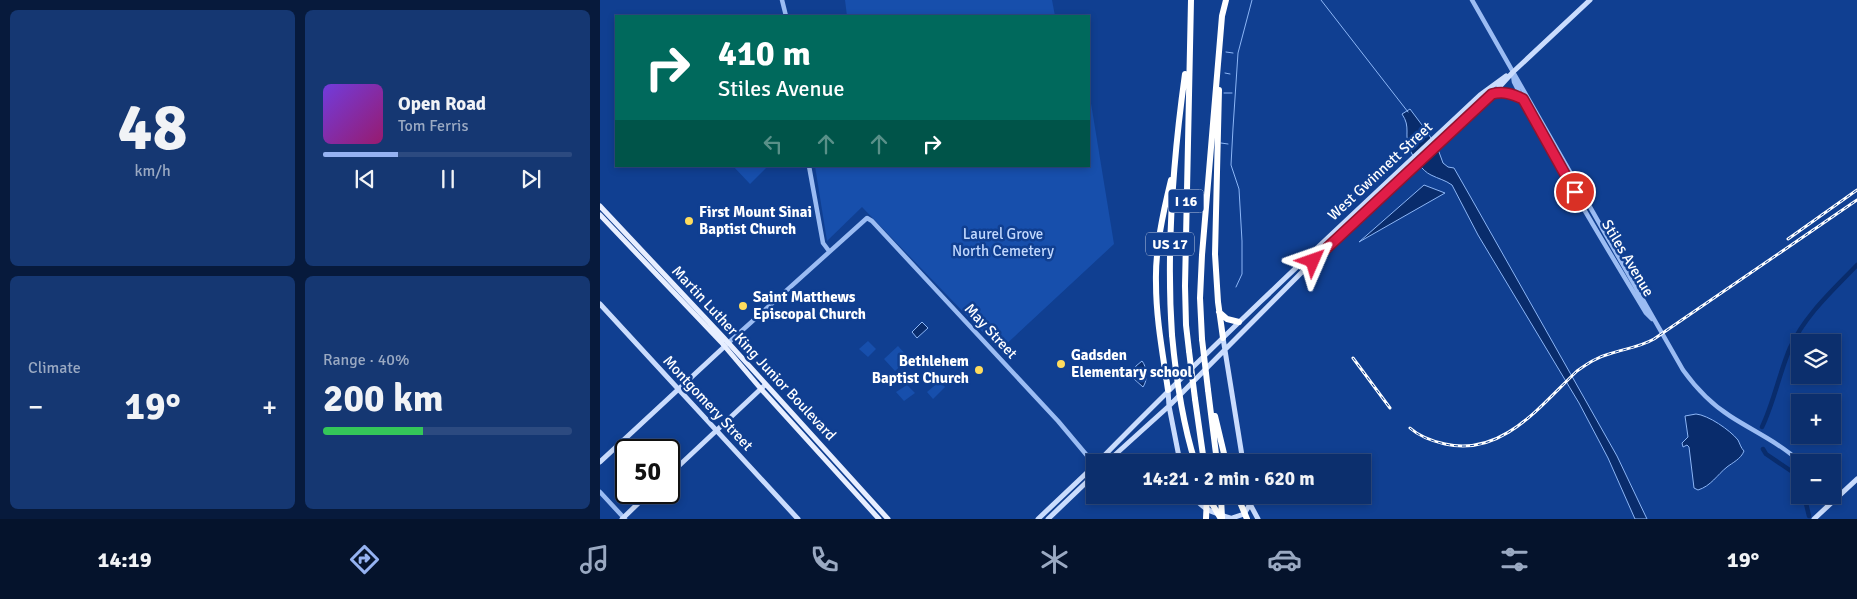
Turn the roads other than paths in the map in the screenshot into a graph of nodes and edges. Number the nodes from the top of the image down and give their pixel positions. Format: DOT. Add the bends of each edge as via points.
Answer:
graph roads {
  1 [pos="782,0"];
  2 [pos="1191,0"];
  3 [pos="1226,0"];
  4 [pos="1472,0"];
  5 [pos="1590,0"];
  6 [pos="786,15"];
  7 [pos="1189,50"];
  8 [pos="1217,70"];
  9 [pos="1513,72"];
  10 [pos="1492,94"];
  11 [pos="1523,99"];
  12 [pos="1176,154"];
  13 [pos="809,167"];
  14 [pos="600,206"];
  15 [pos="600,215"];
  16 [pos="829,251"];
  17 [pos="600,304"];
  18 [pos="1219,312"];
  19 [pos="1239,322"];
  20 [pos="1655,322"];
  21 [pos="1223,338"];
  22 [pos="726,345"];
  23 [pos="1224,351"];
  24 [pos="763,387"];
  25 [pos="678,389"];
  26 [pos="1168,390"];
  27 [pos="1208,392"];
  28 [pos="1169,406"];
  29 [pos="1158,416"];
  30 [pos="1173,424"];
  31 [pos="717,430"];
  32 [pos="1106,454"];
  33 [pos="1116,454"];
  34 [pos="1179,454"];
  35 [pos="1193,454"];
  36 [pos="1203,454"];
  37 [pos="1216,454"];
  38 [pos="1223,454"];
  39 [pos="1242,454"];
  40 [pos="1086,455"];
  41 [pos="1791,455"];
  42 [pos="600,462"];
  43 [pos="680,465"];
  44 [pos="1086,474"];
  45 [pos="1857,480"];
  46 [pos="1086,483"];
  47 [pos="600,492"];
  48 [pos="1841,495"];
  49 [pos="638,504"];
  50 [pos="1199,504"];
  51 [pos="1207,504"];
  52 [pos="1213,504"];
  53 [pos="1221,504"];
  54 [pos="1241,504"];
  55 [pos="1250,504"];
  56 [pos="1831,504"];
  57 [pos="623,518"];
  58 [pos="798,519"];
  59 [pos="879,519"];
  60 [pos="888,519"];
  61 [pos="1038,519"];
  62 [pos="1048,519"];
  63 [pos="1206,519"];
  64 [pos="1222,519"];
  65 [pos="1233,519"];
  66 [pos="1247,519"];
  67 [pos="1258,519"];
  68 [pos="1814,519"];
  1 -- 6 [label="street"];
  2 -- 7 [label="highway, I 16"];
  3 -- 8 [label="highway, I 16"];
  4 -- 9 [label="street, Stiles Avenue"];
  5 -- 9 [label="main road, West Gwinnett Street"];
  7 -- 12 [label="highway, US 17"];
  7 -- 36 [label="highway, I 16, bridge" via="1184,286"];
  8 -- 18 [label="highway" via="1220,97 1215,254"];
  8 -- 27 [label="highway, I 16, bridge" via="1200,298"];
  9 -- 10 [label="main road, West Gwinnett Street"];
  9 -- 11 [label="street, Stiles Avenue" via="1514,82"];
  9 -- 19 [label="main road, West Gwinnett Street" via="1488,88"];
  9 -- 20 [label="street, Stiles Avenue"];
  10 -- 11 [label="main road" via="1507,93"];
  10 -- 23 [label="main road, West Gwinnett Street" via="1313,261"];
  11 -- 20 [label="street, Stiles Avenue" via="1594,226 1646,313"];
  12 -- 26 [label="highway" via="1155,281"];
  12 -- 35 [label="highway, US 17, bridge" via="1169,264 1172,335 1180,399"];
  13 -- 16 [label="street" via="823,243"];
  14 -- 22 [label="main road, Martin Luther King Junior Boulevard"];
  15 -- 22 [label="main road, Martin Luther King Junior Boulevard"];
  16 -- 22 [label="street"];
  16 -- 40 [label="street, May Street" via="867,218"];
  17 -- 25 [label="main road, Montgomery Street"];
  18 -- 19 [label="highway" via="1227,319"];
  18 -- 21 [label="highway"];
  19 -- 21 [label="main road, West Gwinnett Street"];
  20 -- 41 [label="street, Stiles Avenue" via="1703,394"];
  21 -- 23 [label="main road"];
  21 -- 26 [label="main road, West Gwinnett Street"];
  22 -- 24 [label="main road, Martin Luther King Junior Boulevard"];
  22 -- 25 [label="main road"];
  23 -- 28 [label="main road, West Gwinnett Street"];
  23 -- 39 [label="main road"];
  24 -- 31 [label="main road"];
  24 -- 59 [label="main road, Martin Luther King Junior Boulevard"];
  24 -- 60 [label="main road, Martin Luther King Junior Boulevard"];
  25 -- 31 [label="main road, Montgomery Street"];
  25 -- 42 [label="main road"];
  26 -- 28 [label="main road"];
  26 -- 32 [label="main road, West Gwinnett Street"];
  27 -- 37 [label="highway, I 16"];
  27 -- 38 [label="highway"];
  28 -- 29 [label="main road, West Gwinnett Street"];
  28 -- 30 [label="main road"];
  29 -- 30 [label="main road" via="1168,417"];
  29 -- 33 [label="main road, West Gwinnett Street"];
  30 -- 34 [label="main road"];
  31 -- 43 [label="main road"];
  31 -- 58 [label="main road, Montgomery Street"];
  44 -- 61 [label="main road"];
  45 -- 48 [label="main road"];
  46 -- 62 [label="main road"];
  47 -- 57 [label="street"];
  49 -- 57 [label="main road"];
  50 -- 65 [label="main road"];
  51 -- 63 [label="highway, bridge"];
  52 -- 64 [label="highway, bridge"];
  53 -- 64 [label="highway, bridge"];
  54 -- 66 [label="highway, bridge"];
  55 -- 65 [label="main road" via="1244,514"];
  55 -- 67 [label="main road"];
  56 -- 68 [label="main road"];
}
